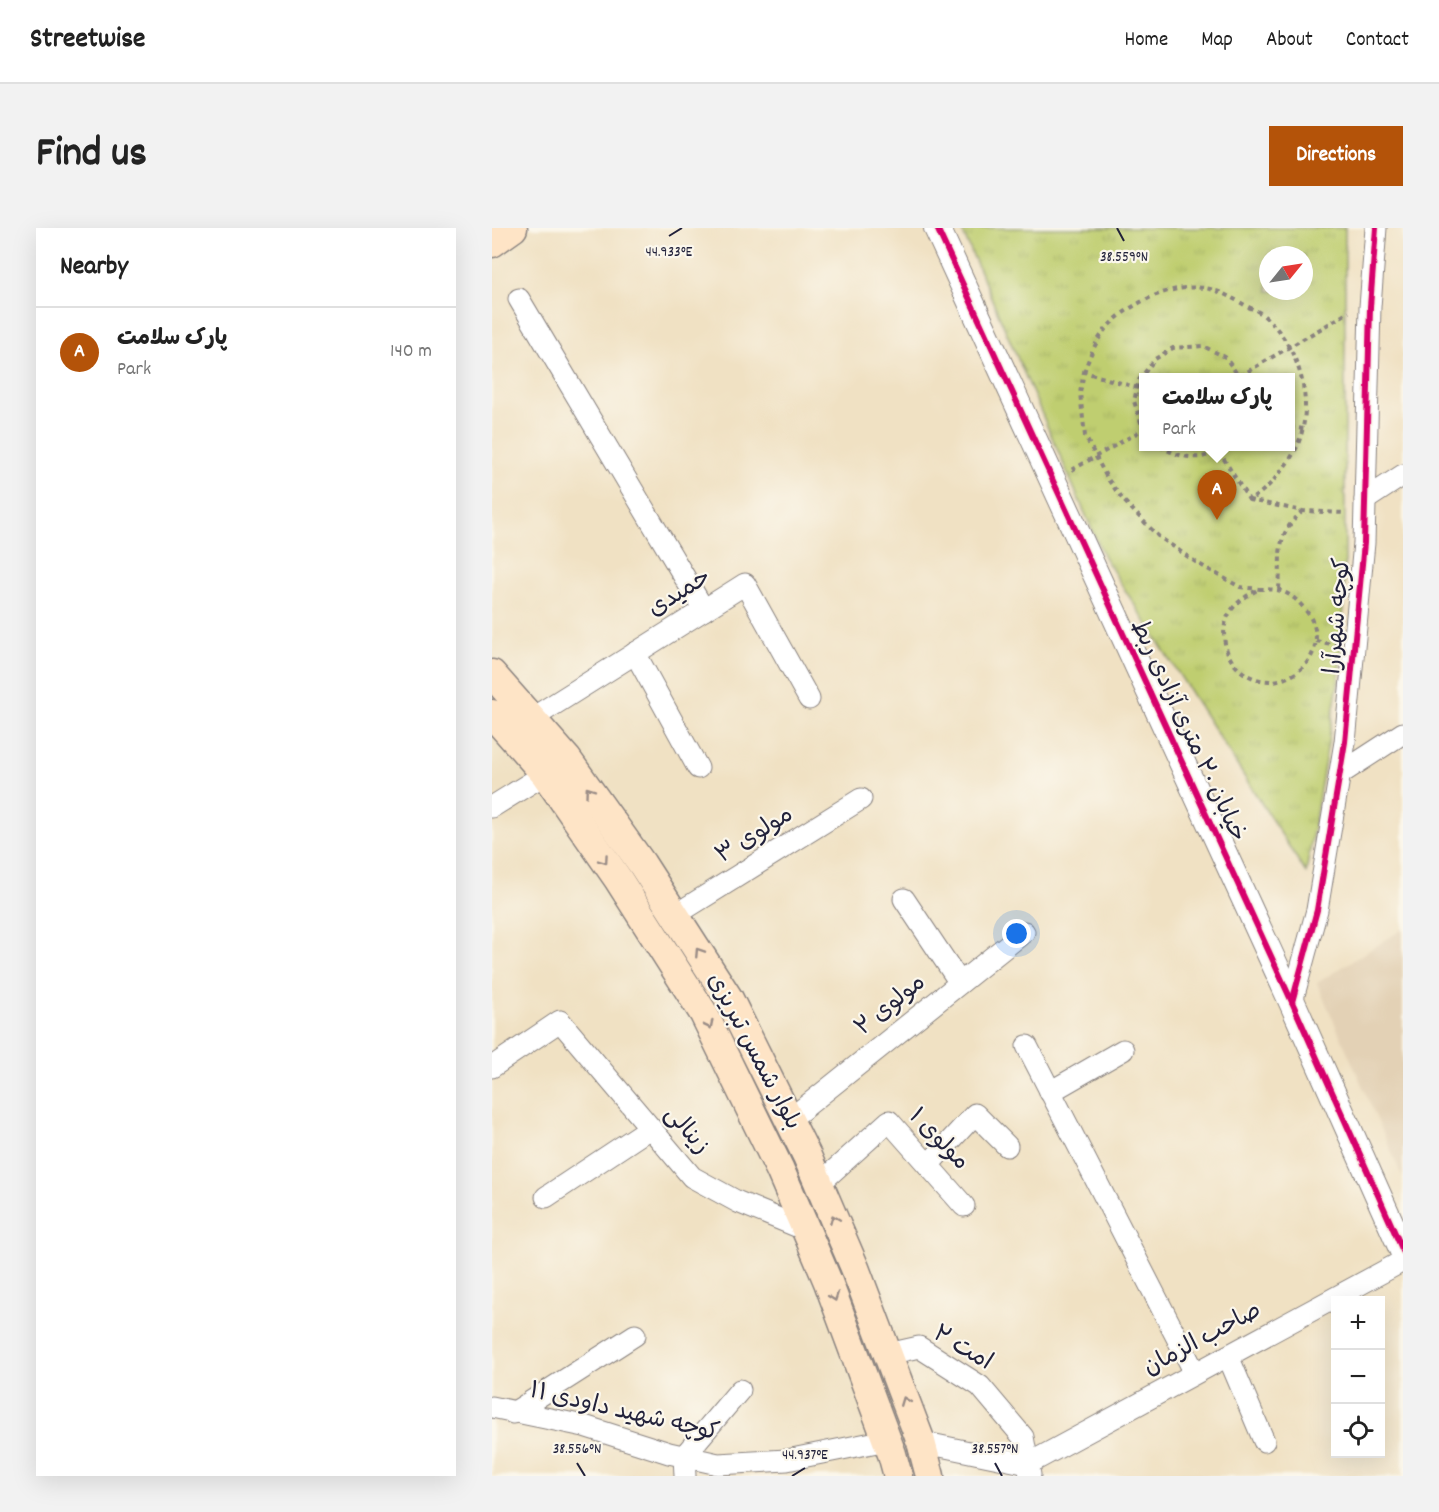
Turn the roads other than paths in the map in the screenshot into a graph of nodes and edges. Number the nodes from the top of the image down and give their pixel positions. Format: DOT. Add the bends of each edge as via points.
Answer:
graph roads {
  1 [pos="513,228"];
  2 [pos="936,228"];
  3 [pos="1376,228"];
  4 [pos="492,243"];
  5 [pos="519,299"];
  6 [pos="1403,475"];
  7 [pos="1365,507"];
  8 [pos="704,610"];
  9 [pos="635,653"];
  10 [pos="492,674"];
  11 [pos="809,699"];
  12 [pos="492,714"];
  13 [pos="531,719"];
  14 [pos="1403,733"];
  15 [pos="698,768"];
  16 [pos="545,774"];
  17 [pos="1340,774"];
  18 [pos="861,799"];
  19 [pos="492,807"];
  20 [pos="904,899"];
  21 [pos="675,915"];
  22 [pos="1024,932"];
  23 [pos="960,983"];
  24 [pos="1292,1002"];
  25 [pos="1027,1046"];
  26 [pos="1123,1050"];
  27 [pos="492,1067"];
  28 [pos="1050,1092"];
  29 [pos="789,1120"];
  30 [pos="650,1128"];
  31 [pos="1007,1146"];
  32 [pos="928,1165"];
  33 [pos="819,1184"];
  34 [pos="546,1197"];
  35 [pos="964,1206"];
  36 [pos="806,1230"];
  37 [pos="1403,1251"];
  38 [pos="1403,1261"];
  39 [pos="635,1335"];
  40 [pos="888,1354"];
  41 [pos="1228,1356"];
  42 [pos="1195,1373"];
  43 [pos="740,1390"];
  44 [pos="492,1407"];
  45 [pos="513,1413"];
  46 [pos="887,1440"];
  47 [pos="1264,1441"];
  48 [pos="921,1442"];
  49 [pos="684,1466"];
  50 [pos="1029,1470"];
  51 [pos="898,1476"];
  52 [pos="930,1476"];
  1 -- 4 [label="main road"];
  2 -- 24 [label="street, خیابان ۲۰ متری آزادی ربط"];
  3 -- 7 [label="street, کوچه شهرآرا"];
  5 -- 8 [label="street"];
  6 -- 7 [label="street"];
  7 -- 17 [label="street, کوچه شهرآرا"];
  8 -- 9 [label="street, حمیدی"];
  8 -- 11 [label="street, حمیدی" via="746,584"];
  9 -- 13 [label="street, حمیدی"];
  9 -- 15 [label="street"];
  10 -- 13 [label="main road, بلوار شمس تبریزی"];
  12 -- 16 [label="main road, بلوار شمس تبریزی"];
  21 -- 13 [label="main road, بلوار شمس تبریزی, one-way" via="567,759"];
  14 -- 17 [label="street"];
  16 -- 19 [label="street"];
  16 -- 36 [label="main road, بلوار شمس تبریزی, one-way" via="704,1014"];
  17 -- 24 [label="street, کوچه شهرآرا" via="1317,910"];
  18 -- 21 [label="street, مولوی ۳"];
  20 -- 23 [label="street"];
  29 -- 21 [label="main road, بلوار شمس تبریزی, one-way" via="729,999"];
  22 -- 23 [label="street, مولوی ۲"];
  23 -- 29 [label="street, مولوی ۲"];
  24 -- 37 [label="street, خیابان ۲۰ متری آزادی ربط"];
  25 -- 28 [label="street"];
  26 -- 28 [label="street"];
  27 -- 30 [label="street, زینالی" via="560,1021"];
  28 -- 42 [label="street"];
  29 -- 33 [label="main road, بلوار شمس تبریزی"];
  30 -- 34 [label="street"];
  30 -- 36 [label="street, زینالی" via="692,1177 738,1202"];
  31 -- 32 [label="street" via="975,1114"];
  32 -- 33 [label="street, مولوی ۱" via="889,1121"];
  32 -- 35 [label="street, مولوی ۱"];
  40 -- 33 [label="main road, بلوار شمس تبریزی, one-way"];
  36 -- 46 [label="main road, بلوار شمس تبریزی, one-way"];
  38 -- 41 [label="street, صاحب الزمان"];
  39 -- 45 [label="street"];
  48 -- 40 [label="main road, بلوار شمس تبریزی, one-way"];
  40 -- 50 [label="street, امت ۲" via="919,1347 980,1386 1023,1437"];
  41 -- 42 [label="street, صاحب الزمان"];
  41 -- 47 [label="street"];
  42 -- 50 [label="street, صاحب الزمان"];
  43 -- 49 [label="street"];
  44 -- 45 [label="street, کوچه شهید داودی ۱۱"];
  45 -- 49 [label="street, کوچه شهید داودی ۱۱" via="584,1426"];
  46 -- 49 [label="street, کوچه شهید داودی ۱۱" via="787,1460"];
  46 -- 51 [label="main road, بلوار شمس تبریزی"];
  48 -- 50 [label="street"];
  48 -- 52 [label="main road, بلوار شمس تبریزی"];
}
